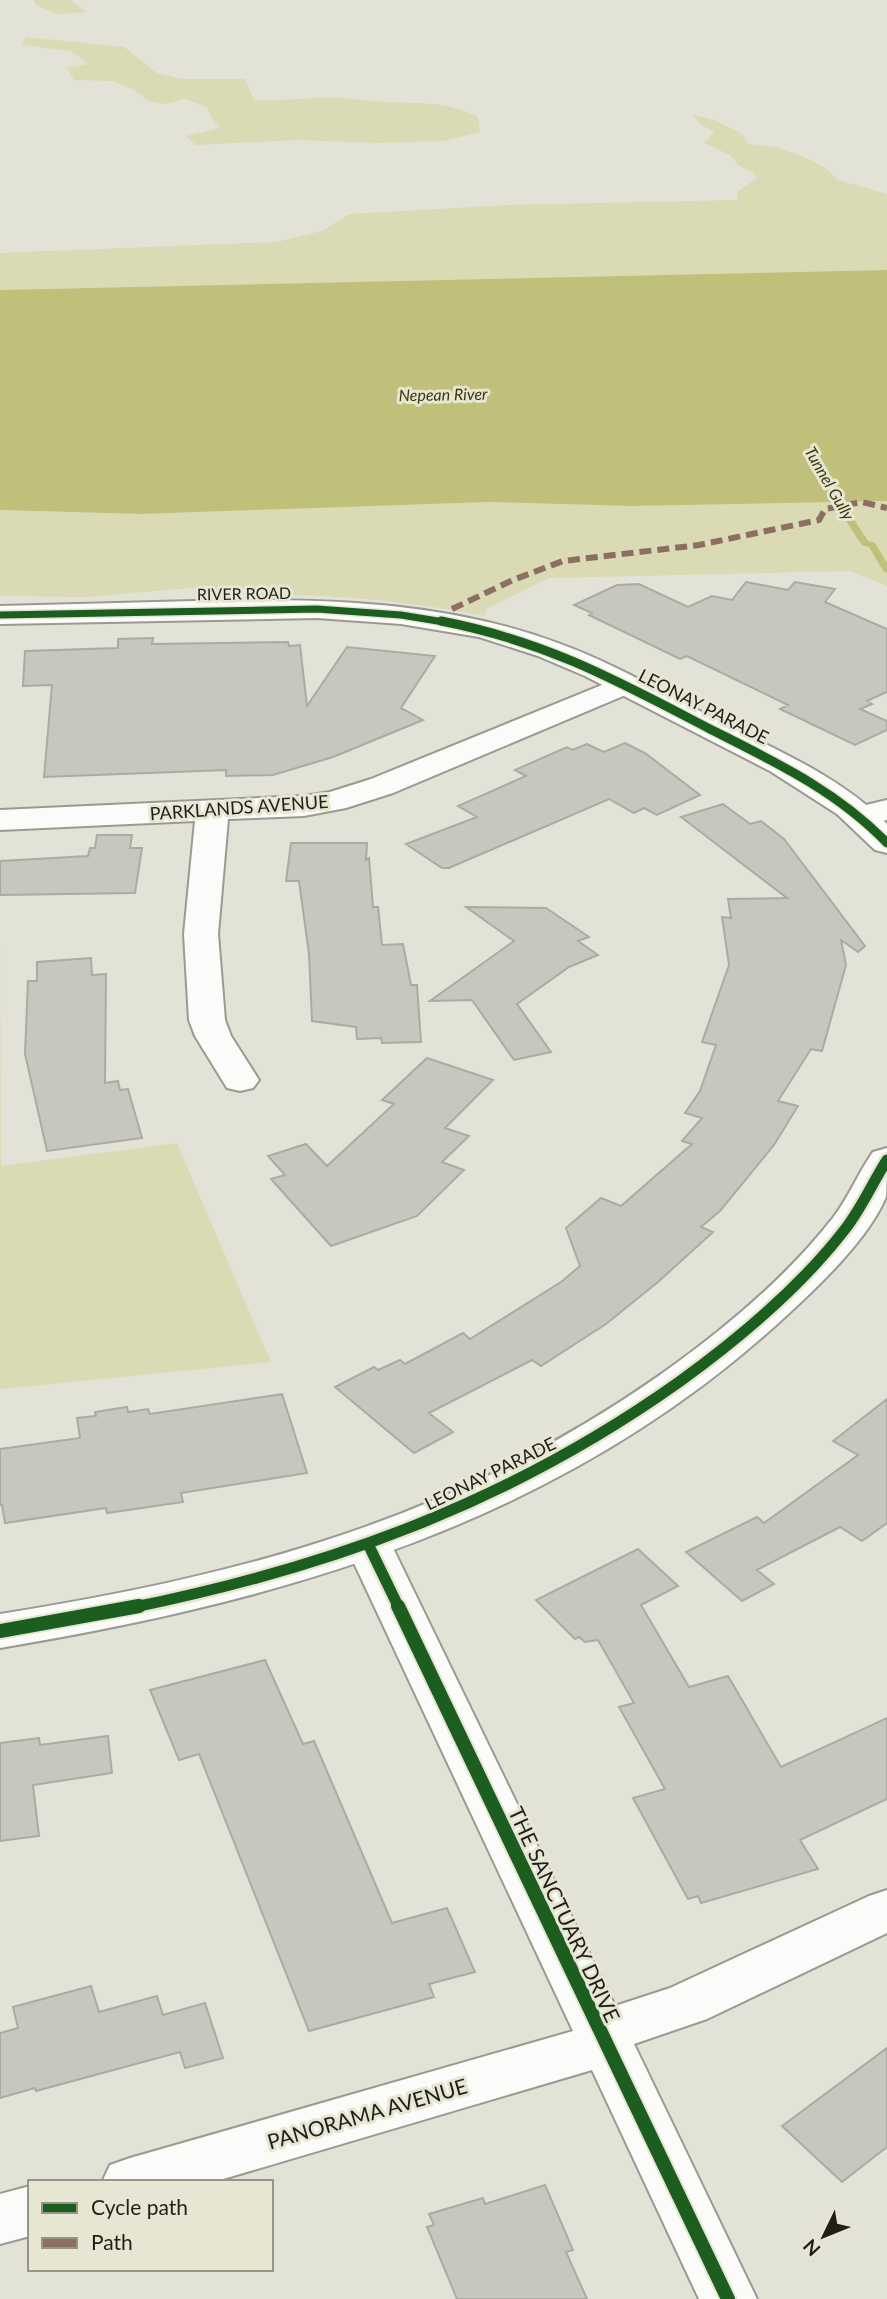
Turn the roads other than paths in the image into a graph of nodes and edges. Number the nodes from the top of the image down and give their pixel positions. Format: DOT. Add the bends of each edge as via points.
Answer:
graph roads {
  1 [pos="0,615"];
  2 [pos="487,631"];
  3 [pos="624,685"];
  4 [pos="212,811"];
  5 [pos="874,813"];
  6 [pos="0,820"];
  7 [pos="887,843"];
  8 [pos="240,1080"];
  9 [pos="887,1160"];
  10 [pos="369,1546"];
  11 [pos="0,1631"];
  12 [pos="887,1910"];
  13 [pos="603,2039"];
  14 [pos="137,2180"];
  15 [pos="28,2212"];
  16 [pos="0,2219"];
  17 [pos="727,2299"];
  1 -- 2 [label="street, RIVER ROAD" via="362,609"];
  2 -- 3 [label="street, LEONAY PARADE" via="551,651"];
  3 -- 4 [label="street, PARKLANDS AVENUE" via="351,797 304,806"];
  3 -- 5 [label="street, LEONAY PARADE"];
  4 -- 6 [label="street, PARKLANDS AVENUE"];
  4 -- 8 [label="street" via="201,934 207,1020"];
  5 -- 7 [label="street, LEONAY PARADE"];
  9 -- 10 [label="street, LEONAY PARADE" via="848,1226 798,1283 656,1401 557,1462 465,1508"];
  10 -- 11 [label="street, LEONAY PARADE" via="131,1609"];
  10 -- 13 [label="street, THE SANCTUARY DRIVE"];
  12 -- 13 [label="street, PANORAMA AVENUE"];
  13 -- 14 [label="street, PANORAMA AVENUE"];
  13 -- 17 [label="street, THE SANCTUARY DRIVE"];
  15 -- 16 [label="street"];
}
